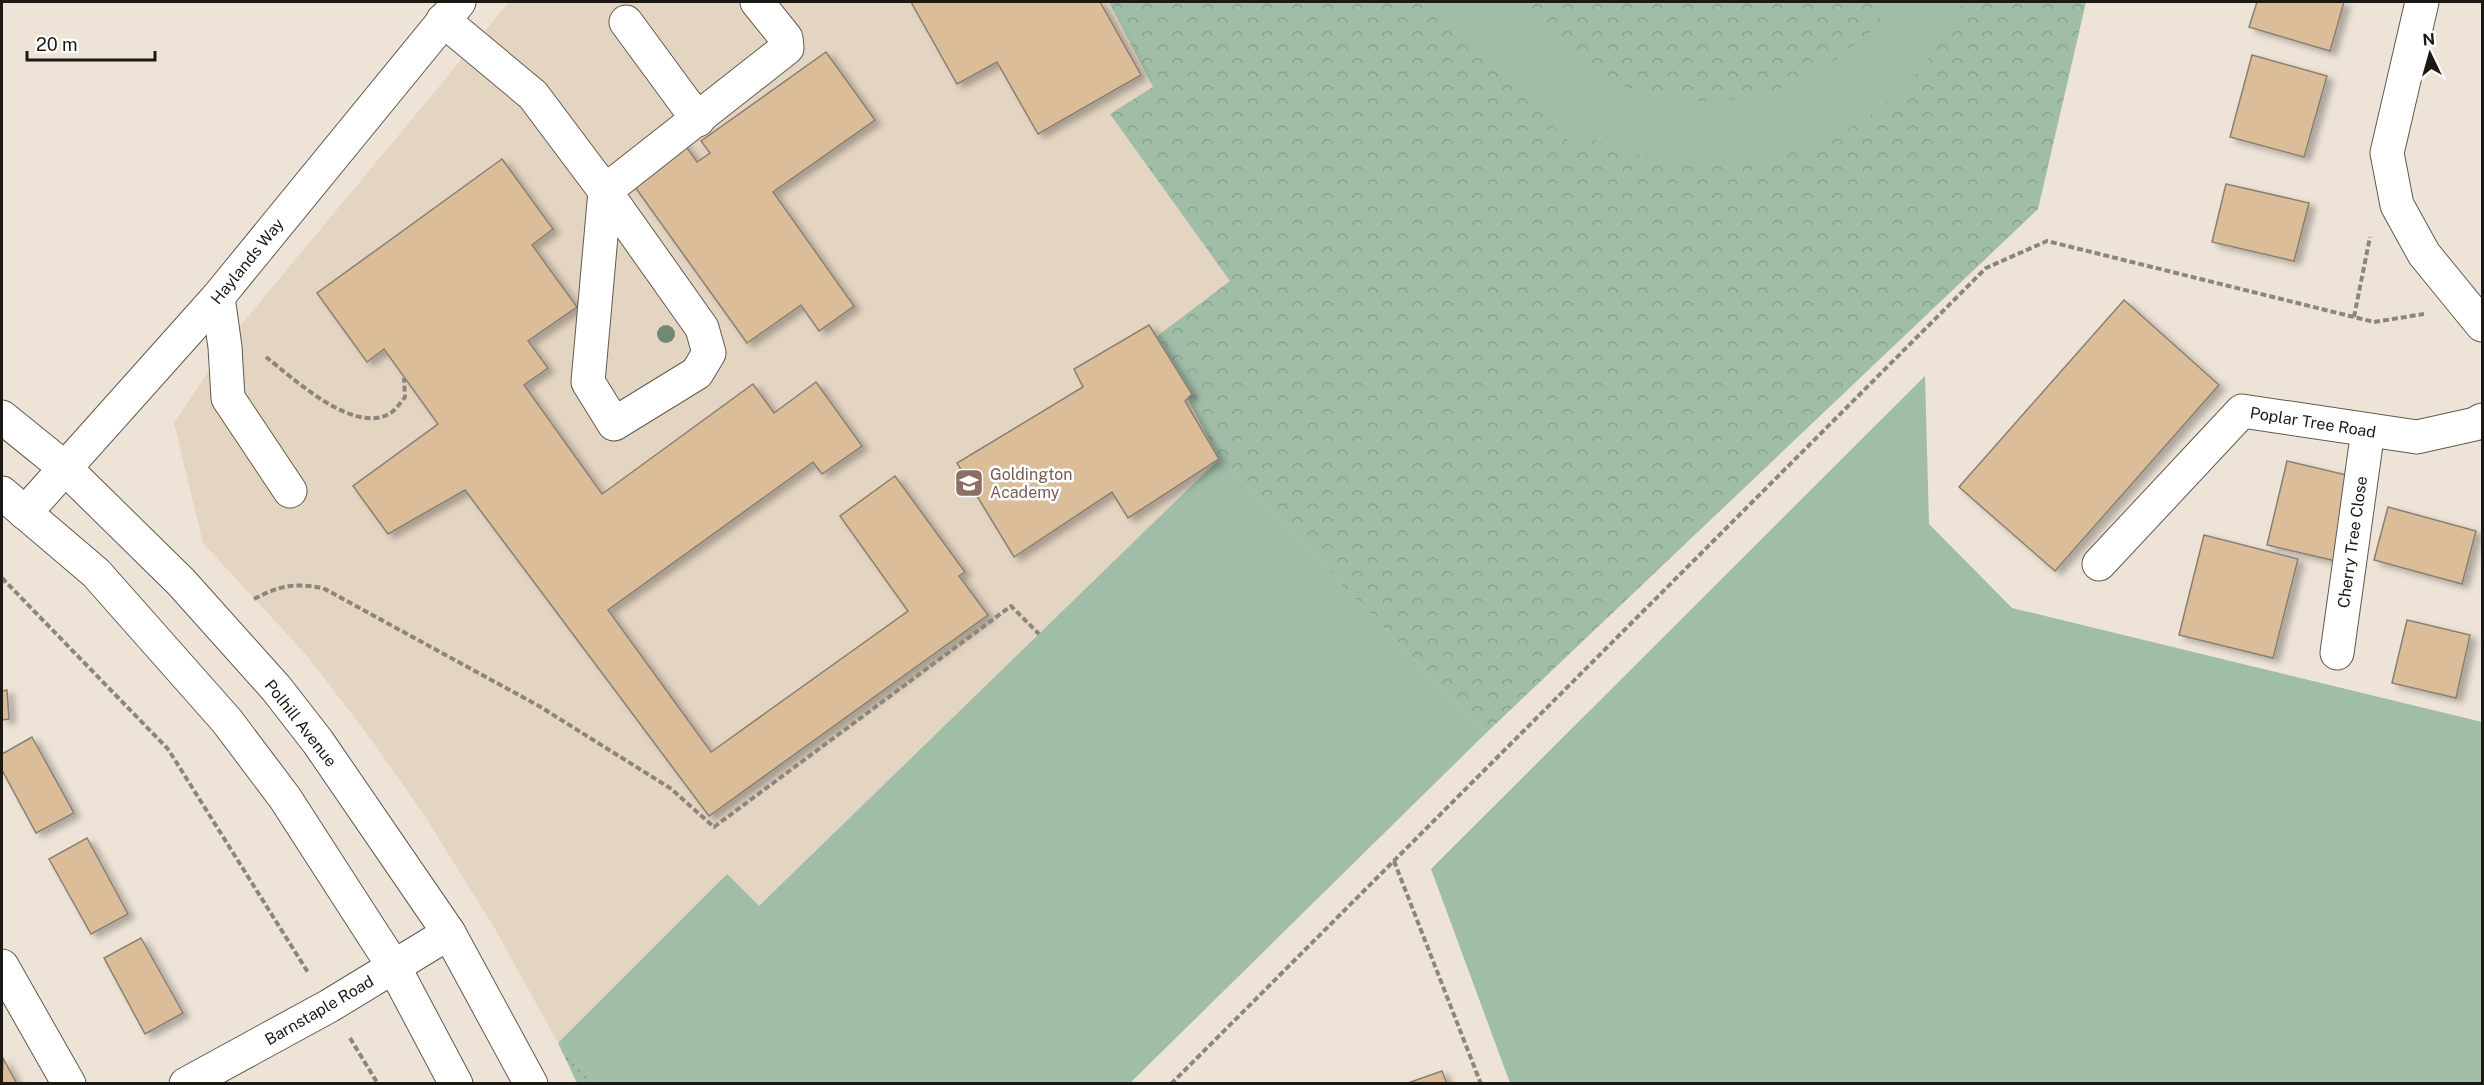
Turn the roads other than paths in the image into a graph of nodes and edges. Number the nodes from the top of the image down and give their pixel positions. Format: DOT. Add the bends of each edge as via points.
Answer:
graph roads {
  1 [pos="757,2"];
  2 [pos="2422,2"];
  3 [pos="451,11"];
  4 [pos="626,22"];
  5 [pos="698,120"];
  6 [pos="605,191"];
  7 [pos="218,297"];
  8 [pos="2473,314"];
  9 [pos="2,417"];
  10 [pos="2482,420"];
  11 [pos="2368,430"];
  12 [pos="65,468"];
  13 [pos="290,491"];
  14 [pos="13,503"];
  15 [pos="2099,564"];
  16 [pos="2337,653"];
  17 [pos="449,933"];
  18 [pos="2,966"];
  19 [pos="394,967"];
  20 [pos="69,1083"];
  21 [pos="186,1083"];
  22 [pos="456,1083"];
  23 [pos="531,1083"];
  1 -- 5 [label="street" via="786,38 787,48"];
  2 -- 8 [label="street" via="2386,153 2397,206 2424,254"];
  3 -- 6 [label="street" via="532,95"];
  3 -- 7 [label="street, Haylands Way"];
  4 -- 5 [label="street"];
  5 -- 6 [label="street"];
  6 -- 6 [label="street" via="702,328 709,353 697,373 614,424 588,382"];
  7 -- 12 [label="street, Haylands Way"];
  7 -- 13 [label="street" via="228,398"];
  9 -- 12 [label="street, Polhill Avenue"];
  10 -- 11 [label="street, Poplar Tree Road" via="2417,437"];
  11 -- 15 [label="street, Poplar Tree Road" via="2242,411"];
  11 -- 16 [label="street, Cherry Tree Close"];
  12 -- 14 [label="street, Haylands Way"];
  12 -- 17 [label="street, Polhill Avenue" via="181,582 276,688 318,742"];
  14 -- 19 [label="street" via="96,573 226,721 285,798"];
  17 -- 19 [label="street, Barnstaple Road"];
  17 -- 23 [label="street, Polhill Avenue"];
  18 -- 20 [label="street"];
  19 -- 21 [label="street, Barnstaple Road"];
  19 -- 22 [label="street"];
}
